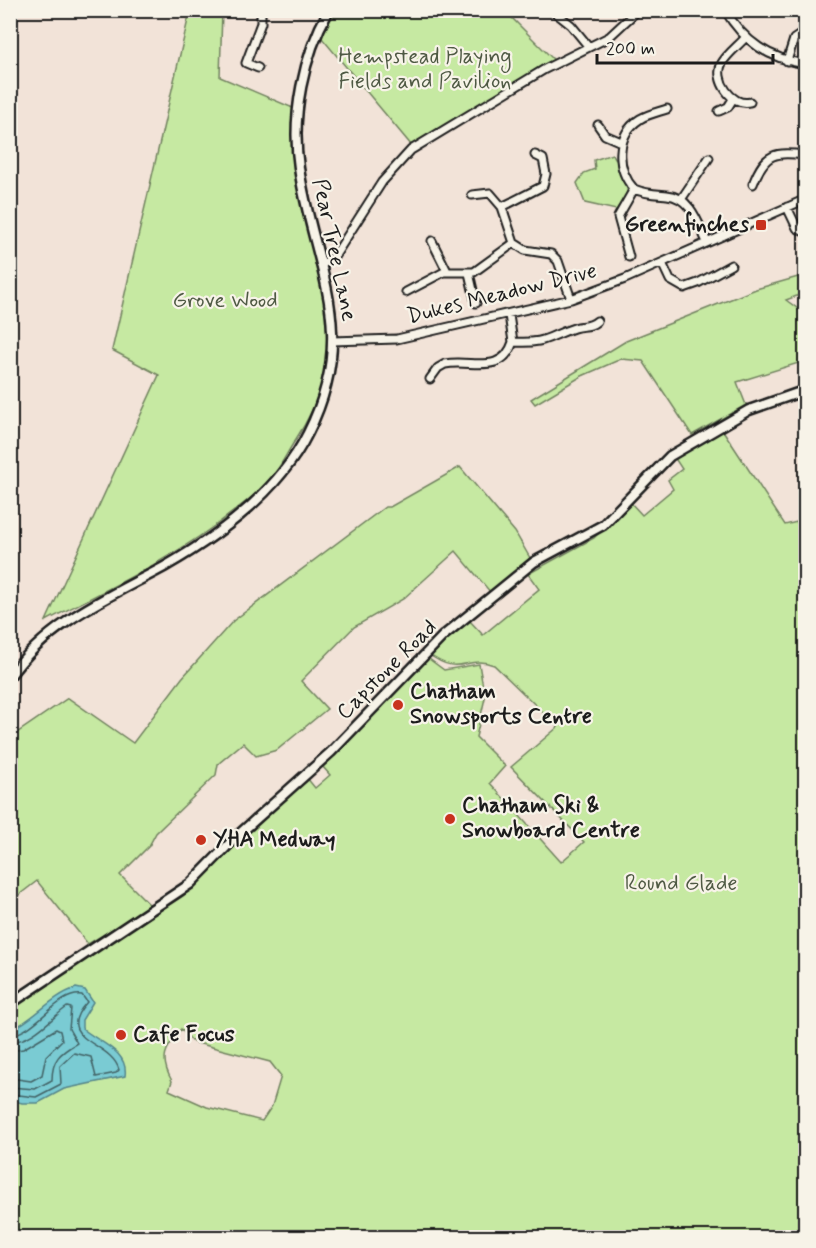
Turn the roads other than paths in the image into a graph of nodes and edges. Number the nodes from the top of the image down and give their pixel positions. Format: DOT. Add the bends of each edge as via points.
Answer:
graph roads {
  1 [pos="261,10"];
  2 [pos="329,10"];
  3 [pos="552,10"];
  4 [pos="638,10"];
  5 [pos="725,10"];
  6 [pos="806,31"];
  7 [pos="745,38"];
  8 [pos="589,47"];
  9 [pos="787,61"];
  10 [pos="806,64"];
  11 [pos="258,68"];
  12 [pos="733,99"];
  13 [pos="750,102"];
  14 [pos="667,109"];
  15 [pos="719,111"];
  16 [pos="598,125"];
  17 [pos="621,142"];
  18 [pos="535,155"];
  19 [pos="806,155"];
  20 [pos="709,158"];
  21 [pos="753,184"];
  22 [pos="634,189"];
  23 [pos="472,195"];
  24 [pos="682,198"];
  25 [pos="806,199"];
  26 [pos="502,207"];
  27 [pos="787,207"];
  28 [pos="806,233"];
  29 [pos="432,241"];
  30 [pos="707,242"];
  31 [pos="514,243"];
  32 [pos="629,257"];
  33 [pos="662,263"];
  34 [pos="323,264"];
  35 [pos="731,265"];
  36 [pos="447,271"];
  37 [pos="469,273"];
  38 [pos="406,292"];
  39 [pos="571,299"];
  40 [pos="476,303"];
  41 [pos="509,315"];
  42 [pos="597,321"];
  43 [pos="590,327"];
  44 [pos="591,336"];
  45 [pos="332,341"];
  46 [pos="513,342"];
  47 [pos="430,379"];
  48 [pos="806,390"];
  49 [pos="10,676"];
  50 [pos="10,1004"];
  1 -- 11 [label="street" via="261,23 246,63"];
  2 -- 34 [label="street, Pear Tree Lane" via="308,64 296,129 303,192"];
  3 -- 8 [label="street"];
  4 -- 8 [label="street" via="617,32"];
  5 -- 7 [label="street"];
  6 -- 9 [label="street" via="794,39"];
  7 -- 9 [label="street" via="764,52"];
  7 -- 12 [label="street" via="721,66 724,85"];
  8 -- 34 [label="street" via="504,92 411,150 382,182 331,261"];
  9 -- 10 [label="street"];
  12 -- 13 [label="street" via="743,104"];
  12 -- 15 [label="street"];
  14 -- 17 [label="street" via="635,122"];
  16 -- 17 [label="street" via="609,138"];
  17 -- 22 [label="street" via="622,166"];
  18 -- 26 [label="street" via="543,159 546,170 543,186"];
  19 -- 21 [label="street" via="783,152 773,156 762,165"];
  20 -- 24 [label="street"];
  22 -- 24 [label="street"];
  22 -- 32 [label="street" via="618,217"];
  23 -- 26 [label="street" via="490,194"];
  24 -- 30 [label="street"];
  25 -- 27 [label="street, Dukes Meadow Drive"];
  26 -- 31 [label="street"];
  27 -- 28 [label="street" via="797,228"];
  27 -- 30 [label="street, Dukes Meadow Drive"];
  29 -- 36 [label="street"];
  30 -- 33 [label="street, Dukes Meadow Drive"];
  31 -- 37 [label="street"];
  31 -- 39 [label="street" via="525,250 555,257"];
  33 -- 35 [label="street" via="670,280 684,288"];
  33 -- 39 [label="street, Dukes Meadow Drive"];
  34 -- 45 [label="street, Pear Tree Lane"];
  36 -- 37 [label="street"];
  36 -- 38 [label="street"];
  37 -- 40 [label="street"];
  39 -- 41 [label="street, Dukes Meadow Drive"];
  41 -- 45 [label="street, Dukes Meadow Drive" via="397,339"];
  41 -- 46 [label="street"];
  42 -- 43 [label="street"];
  43 -- 44 [label="street"];
  43 -- 46 [label="street" via="575,327 541,342"];
  45 -- 49 [label="street, Pear Tree Lane" via="326,385 312,424 265,493 239,517 166,565 61,624 36,645"];
  46 -- 47 [label="street" via="498,363 445,364"];
  48 -- 50 [label="street, Capstone Road" via="749,410 670,456 603,525 534,562 443,636 331,752 190,884"];
}
